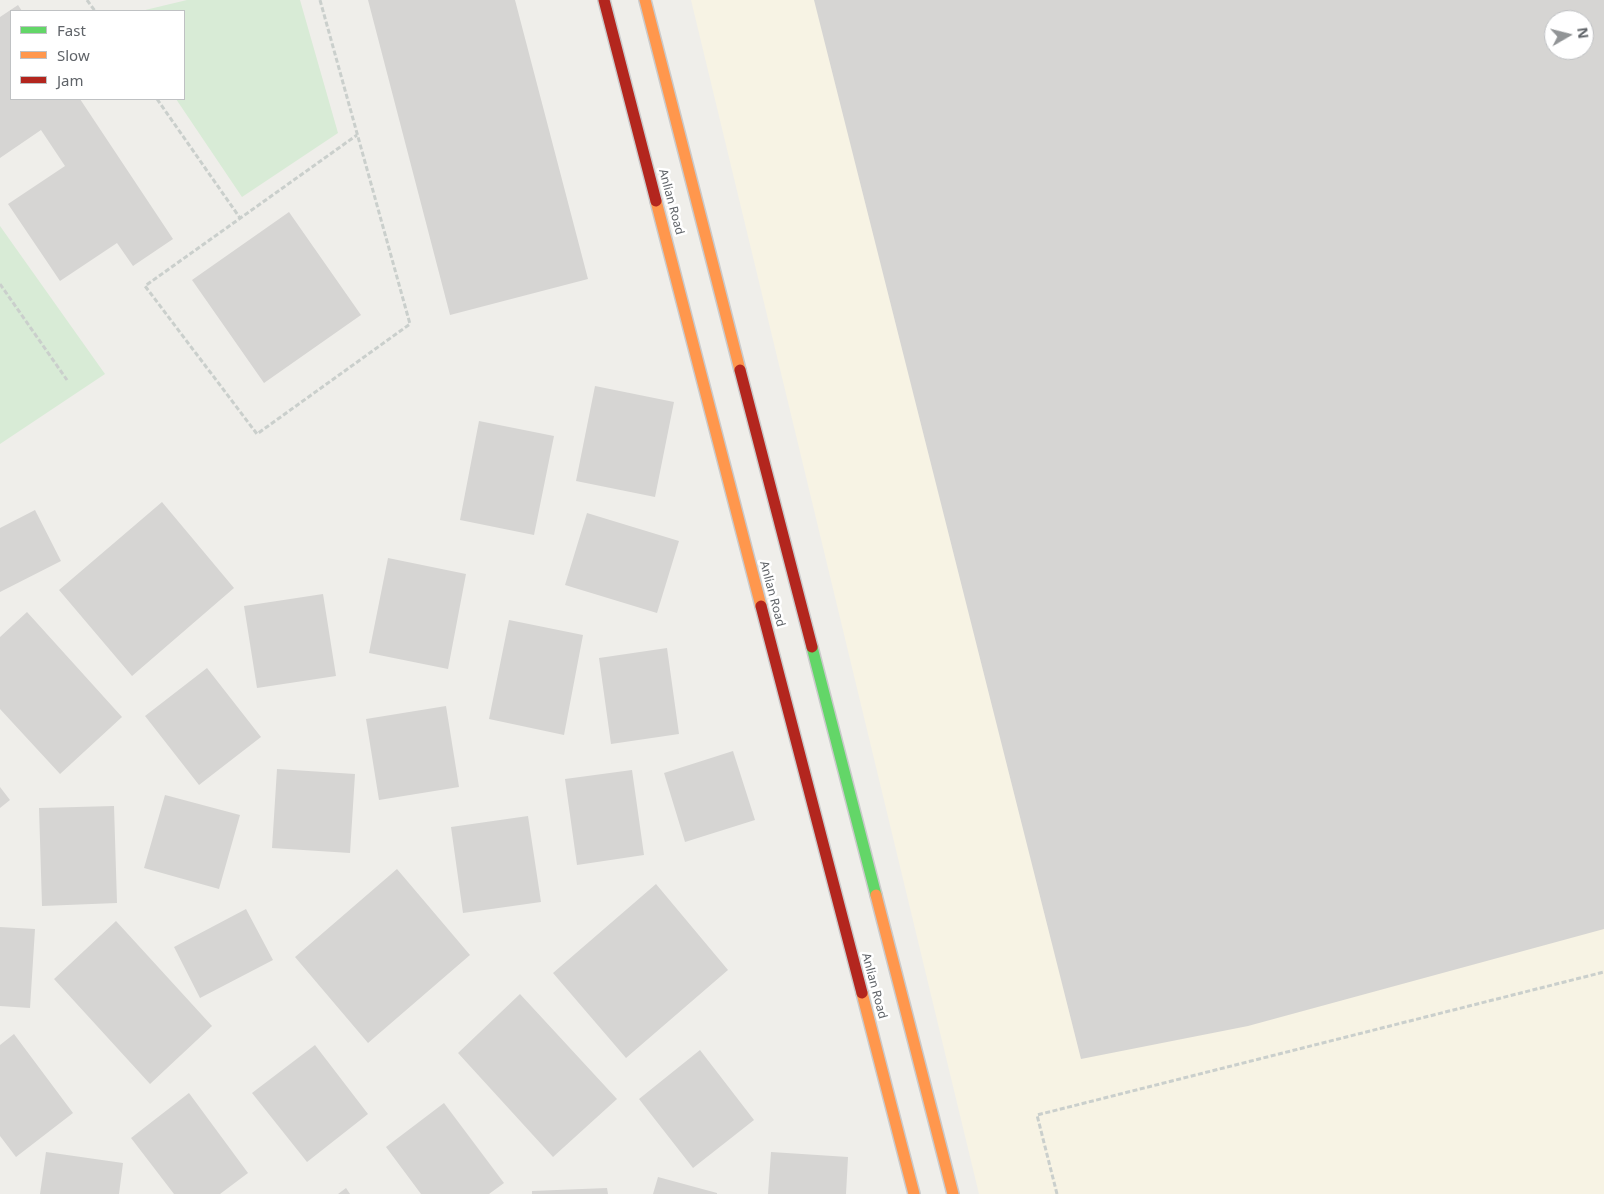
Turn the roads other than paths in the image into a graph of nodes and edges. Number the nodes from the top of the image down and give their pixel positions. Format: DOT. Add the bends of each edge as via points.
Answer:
graph roads {
  1 [pos="604,0"];
  2 [pos="645,0"];
  3 [pos="914,1194"];
  4 [pos="953,1194"];
  1 -- 3 [label="street, Anlian Road"];
  2 -- 4 [label="street, Anlian Road"];
}
